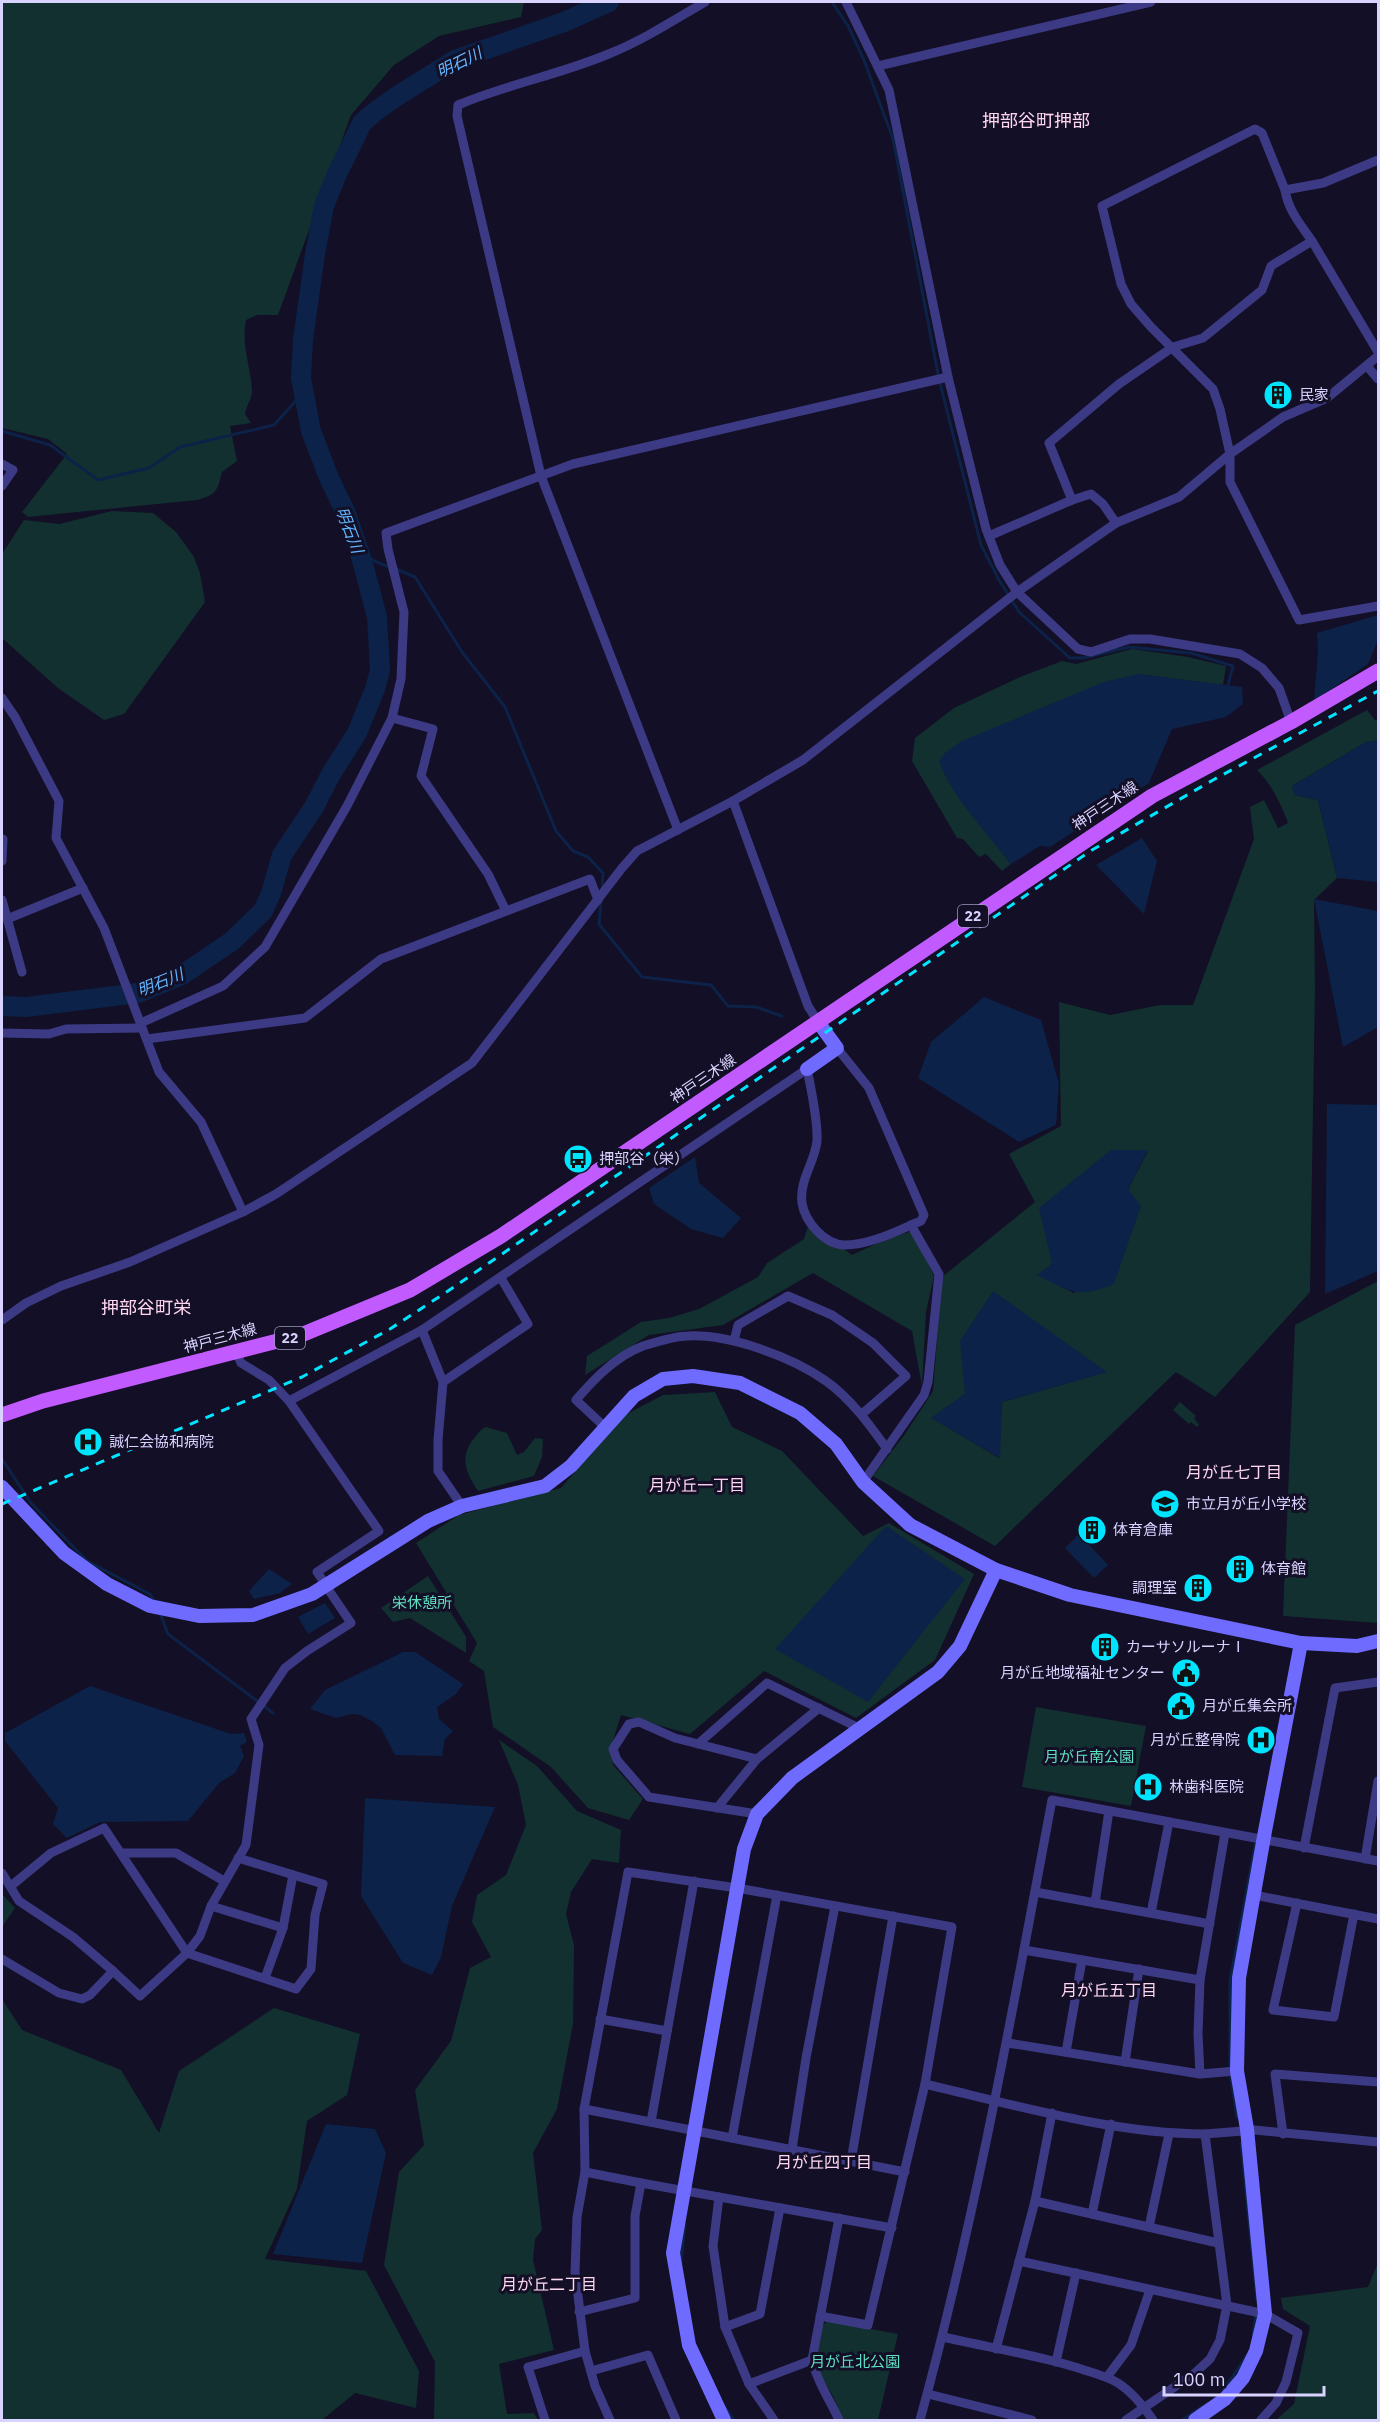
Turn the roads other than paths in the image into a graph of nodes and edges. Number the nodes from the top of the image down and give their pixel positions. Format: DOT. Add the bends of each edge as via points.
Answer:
graph roads {
  1 [pos="705,2"];
  2 [pos="846,2"];
  3 [pos="1151,2"];
  4 [pos="878,66"];
  5 [pos="1378,160"];
  6 [pos="1285,190"];
  7 [pos="1312,242"];
  8 [pos="1173,347"];
  9 [pos="1378,354"];
  10 [pos="1367,366"];
  11 [pos="948,377"];
  12 [pos="1378,379"];
  13 [pos="1230,454"];
  14 [pos="2,464"];
  15 [pos="541,476"];
  16 [pos="2,486"];
  17 [pos="1072,500"];
  18 [pos="1116,523"];
  19 [pos="989,536"];
  20 [pos="1017,592"];
  21 [pos="1378,606"];
  22 [pos="1378,671"];
  23 [pos="2,698"];
  24 [pos="392,718"];
  25 [pos="1291,722"];
  26 [pos="733,801"];
  27 [pos="678,830"];
  28 [pos="3,839"];
  29 [pos="2,861"];
  30 [pos="83,888"];
  31 [pos="2,900"];
  32 [pos="598,900"];
  33 [pos="506,911"];
  34 [pos="7,919"];
  35 [pos="22,972"];
  36 [pos="819,1024"];
  37 [pos="141,1026"];
  38 [pos="2,1033"];
  39 [pos="147,1039"];
  40 [pos="837,1048"];
  41 [pos="807,1069"];
  42 [pos="243,1212"];
  43 [pos="911,1226"];
  44 [pos="501,1278"];
  45 [pos="2,1320"];
  46 [pos="422,1330"];
  47 [pos="734,1341"];
  48 [pos="236,1352"];
  49 [pos="443,1382"];
  50 [pos="289,1401"];
  51 [pos="862,1414"];
  52 [pos="2,1415"];
  53 [pos="606,1428"];
  54 [pos="887,1449"];
  55 [pos="863,1482"];
  56 [pos="2,1487"];
  57 [pos="462,1506"];
  58 [pos="996,1570"];
  59 [pos="327,1587"];
  60 [pos="1378,1641"];
  61 [pos="1301,1643"];
  62 [pos="1378,1682"];
  63 [pos="819,1708"];
  64 [pos="861,1729"];
  65 [pos="698,1744"];
  66 [pos="757,1759"];
  67 [pos="1378,1781"];
  68 [pos="717,1808"];
  69 [pos="1109,1811"];
  70 [pos="757,1814"];
  71 [pos="1169,1822"];
  72 [pos="1225,1833"];
  73 [pos="1263,1841"];
  74 [pos="1304,1848"];
  75 [pos="121,1853"];
  76 [pos="238,1858"];
  77 [pos="1365,1859"];
  78 [pos="1378,1862"];
  79 [pos="2,1873"];
  80 [pos="293,1875"];
  81 [pos="224,1881"];
  82 [pos="694,1881"];
  83 [pos="11,1886"];
  84 [pos="737,1888"];
  85 [pos="1035,1892"];
  86 [pos="777,1895"];
  87 [pos="1254,1895"];
  88 [pos="1095,1903"];
  89 [pos="1297,1904"];
  90 [pos="211,1906"];
  91 [pos="835,1906"];
  92 [pos="1151,1913"];
  93 [pos="1354,1914"];
  94 [pos="893,1916"];
  95 [pos="1378,1919"];
  96 [pos="1210,1924"];
  97 [pos="283,1928"];
  98 [pos="1024,1950"];
  99 [pos="187,1953"];
  100 [pos="2,1959"];
  101 [pos="1082,1960"];
  102 [pos="1139,1969"];
  103 [pos="113,1971"];
  104 [pos="265,1978"];
  105 [pos="1200,1980"];
  106 [pos="600,2019"];
  107 [pos="667,2031"];
  108 [pos="1008,2043"];
  109 [pos="1065,2052"];
  110 [pos="1125,2062"];
  111 [pos="1237,2071"];
  112 [pos="1200,2074"];
  113 [pos="1378,2082"];
  114 [pos="925,2084"];
  115 [pos="996,2100"];
  116 [pos="584,2109"];
  117 [pos="1052,2113"];
  118 [pos="651,2122"];
  119 [pos="1111,2124"];
  120 [pos="1247,2129"];
  121 [pos="694,2130"];
  122 [pos="1169,2134"];
  123 [pos="1205,2134"];
  124 [pos="1283,2134"];
  125 [pos="732,2138"];
  126 [pos="1378,2142"];
  127 [pos="792,2149"];
  128 [pos="851,2161"];
  129 [pos="585,2172"];
  130 [pos="904,2172"];
  131 [pos="641,2183"];
  132 [pos="684,2190"];
  133 [pos="719,2197"];
  134 [pos="1035,2201"];
  135 [pos="780,2208"];
  136 [pos="1092,2214"];
  137 [pos="839,2218"];
  138 [pos="1149,2227"];
  139 [pos="892,2228"];
  140 [pos="1218,2243"];
  141 [pos="1019,2260"];
  142 [pos="1076,2273"];
  143 [pos="1150,2290"];
  144 [pos="1227,2305"];
  145 [pos="579,2312"];
  146 [pos="1265,2314"];
  147 [pos="820,2316"];
  148 [pos="725,2327"];
  149 [pos="943,2337"];
  150 [pos="996,2349"];
  151 [pos="585,2351"];
  152 [pos="812,2360"];
  153 [pos="1056,2362"];
  154 [pos="591,2371"];
  155 [pos="1107,2377"];
  156 [pos="749,2384"];
  157 [pos="928,2394"];
  158 [pos="1144,2408"];
  159 [pos="545,2421"];
  160 [pos="610,2421"];
  161 [pos="676,2421"];
  162 [pos="724,2421"];
  163 [pos="774,2421"];
  164 [pos="839,2421"];
  165 [pos="921,2421"];
  166 [pos="1032,2421"];
  167 [pos="1126,2421"];
  168 [pos="1152,2421"];
  169 [pos="1195,2421"];
  170 [pos="1262,2421"];
  1 -- 15 [label="street" via="658,32 609,54 458,105 460,128"];
  2 -- 4 [label="street"];
  3 -- 4 [label="street"];
  4 -- 11 [label="street" via="889,90"];
  5 -- 6 [label="street" via="1323,183"];
  6 -- 7 [label="street" via="1287,202"];
  6 -- 8 [label="street" via="1262,133 1255,129 1102,206 1121,284 1131,304"];
  7 -- 8 [label="street" via="1271,266 1262,290 1203,338"];
  7 -- 9 [label="street"];
  8 -- 13 [label="street" via="1213,389"];
  8 -- 17 [label="street" via="1119,384 1049,443"];
  9 -- 10 [label="street"];
  10 -- 12 [label="street"];
  10 -- 13 [label="street" via="1327,398 1283,417"];
  11 -- 15 [label="street" via="573,464"];
  11 -- 19 [label="street"];
  13 -- 18 [label="street" via="1179,498"];
  13 -- 21 [label="street" via="1230,482 1299,620"];
  14 -- 16 [label="street" via="13,470"];
  15 -- 24 [label="street" via="386,533 404,612 401,679"];
  15 -- 27 [label="street"];
  17 -- 18 [label="street" via="1090,494 1103,504"];
  17 -- 19 [label="street"];
  18 -- 20 [label="street"];
  19 -- 20 [label="street" via="1000,565"];
  20 -- 25 [label="street" via="1078,649 1091,652 1130,639 1150,639 1240,654 1262,668 1279,688"];
  20 -- 26 [label="street" via="803,760"];
  22 -- 25 [label="main road, 神戸三木線 / 22"];
  23 -- 30 [label="street" via="59,801 56,838"];
  24 -- 33 [label="street" via="433,729 421,776 488,874"];
  24 -- 37 [label="street" via="347,806 265,948 223,986"];
  25 -- 36 [label="main road, 神戸三木線 / 22" via="1152,796"];
  26 -- 27 [label="street"];
  26 -- 36 [label="street" via="808,1006"];
  27 -- 32 [label="street" via="637,852"];
  28 -- 29 [label="street"];
  30 -- 34 [label="street"];
  30 -- 37 [label="street" via="104,928"];
  31 -- 34 [label="street"];
  32 -- 33 [label="street" via="590,879"];
  32 -- 42 [label="street" via="472,1063"];
  33 -- 39 [label="street" via="381,959 305,1018"];
  34 -- 35 [label="street"];
  36 -- 40 [label="street"];
  36 -- 48 [label="main road, 神戸三木線 / 22" via="501,1236 410,1290 301,1335"];
  37 -- 38 [label="street" via="66,1029 49,1034"];
  37 -- 39 [label="street"];
  39 -- 42 [label="street" via="159,1072 201,1122"];
  40 -- 41 [label="street"];
  40 -- 43 [label="street" via="869,1088 891,1134 924,1215"];
  41 -- 43 [label="street" via="817,1142 804,1179 802,1203 809,1223 818,1234 843,1245"];
  41 -- 44 [label="street"];
  42 -- 45 [label="street" via="130,1262 61,1286"];
  43 -- 54 [label="street" via="939,1274 928,1382 924,1395"];
  44 -- 46 [label="street"];
  44 -- 49 [label="street" via="528,1324"];
  46 -- 49 [label="street"];
  46 -- 50 [label="street"];
  47 -- 51 [label="street" via="797,1365 826,1381"];
  47 -- 51 [label="street" via="738,1325 788,1296 832,1315 873,1343 906,1376"];
  47 -- 53 [label="street" via="688,1336 643,1347 609,1365 576,1401"];
  48 -- 50 [label="street" via="241,1363 269,1380"];
  48 -- 52 [label="main road, 神戸三木線 / 22"];
  49 -- 57 [label="street" via="438,1472"];
  50 -- 59 [label="street" via="379,1531 317,1572"];
  51 -- 54 [label="street"];
  53 -- 55 [label="street" via="634,1396 663,1379 693,1376 740,1383 800,1413 836,1444"];
  53 -- 57 [label="street" via="571,1466 545,1486"];
  54 -- 55 [label="street"];
  55 -- 58 [label="street" via="910,1525"];
  56 -- 59 [label="street" via="64,1553 107,1584 150,1606 199,1616 253,1615"];
  57 -- 59 [label="street" via="428,1521"];
  58 -- 61 [label="street" via="1070,1595"];
  58 -- 64 [label="street" via="960,1646 938,1672"];
  59 -- 76 [label="street" via="351,1623 285,1668 251,1719 259,1745 246,1845"];
  60 -- 61 [label="street" via="1357,1646"];
  61 -- 73 [label="street"];
  62 -- 74 [label="street" via="1335,1688"];
  63 -- 64 [label="street"];
  63 -- 65 [label="street" via="767,1683"];
  63 -- 66 [label="street"];
  64 -- 70 [label="street" via="792,1778"];
  65 -- 66 [label="street"];
  65 -- 68 [label="street" via="665,1735 639,1722 629,1724 613,1749 617,1760 649,1797"];
  66 -- 68 [label="street"];
  67 -- 77 [label="street"];
  68 -- 70 [label="street"];
  69 -- 71 [label="street"];
  69 -- 85 [label="street" via="1052,1800"];
  69 -- 88 [label="street"];
  70 -- 84 [label="street" via="744,1849"];
  71 -- 72 [label="street"];
  71 -- 92 [label="street"];
  72 -- 73 [label="street"];
  72 -- 96 [label="street"];
  73 -- 74 [label="street"];
  73 -- 87 [label="street"];
  74 -- 77 [label="street"];
  75 -- 81 [label="street" via="176,1853"];
  75 -- 83 [label="street" via="104,1828 51,1853"];
  75 -- 99 [label="street"];
  76 -- 80 [label="street"];
  76 -- 81 [label="street"];
  77 -- 78 [label="street"];
  79 -- 83 [label="street"];
  80 -- 97 [label="street"];
  80 -- 104 [label="street" via="323,1884 315,1915 311,1969 296,1989"];
  81 -- 90 [label="street"];
  82 -- 84 [label="street"];
  82 -- 106 [label="street" via="628,1872"];
  82 -- 107 [label="street"];
  83 -- 103 [label="street" via="19,1901 73,1936"];
  84 -- 86 [label="street"];
  84 -- 121 [label="street"];
  85 -- 88 [label="street"];
  85 -- 98 [label="street"];
  86 -- 91 [label="street"];
  86 -- 125 [label="street"];
  87 -- 89 [label="street"];
  87 -- 111 [label="street" via="1239,1978"];
  88 -- 92 [label="street"];
  89 -- 93 [label="street"];
  89 -- 93 [label="street" via="1273,2010 1335,2017"];
  90 -- 97 [label="street"];
  90 -- 99 [label="street" via="200,1935"];
  91 -- 94 [label="street"];
  91 -- 127 [label="street"];
  92 -- 96 [label="street"];
  93 -- 95 [label="street"];
  94 -- 114 [label="street" via="952,1927"];
  94 -- 128 [label="street"];
  96 -- 105 [label="street"];
  97 -- 104 [label="street"];
  98 -- 101 [label="street"];
  98 -- 108 [label="street"];
  99 -- 103 [label="street" via="140,1996"];
  99 -- 104 [label="street"];
  100 -- 103 [label="street" via="59,1993 82,1999"];
  101 -- 102 [label="street"];
  101 -- 109 [label="street"];
  102 -- 105 [label="street"];
  102 -- 110 [label="street"];
  105 -- 112 [label="street"];
  106 -- 107 [label="street"];
  106 -- 116 [label="street"];
  107 -- 118 [label="street"];
  108 -- 109 [label="street"];
  108 -- 115 [label="street"];
  109 -- 110 [label="street"];
  110 -- 112 [label="street"];
  111 -- 112 [label="street"];
  111 -- 120 [label="street"];
  113 -- 124 [label="street" via="1275,2074"];
  114 -- 115 [label="street"];
  114 -- 130 [label="street"];
  115 -- 117 [label="street"];
  115 -- 149 [label="street"];
  116 -- 118 [label="street"];
  116 -- 129 [label="street"];
  117 -- 119 [label="street"];
  117 -- 134 [label="street"];
  118 -- 121 [label="street"];
  119 -- 122 [label="street"];
  119 -- 136 [label="street"];
  120 -- 123 [label="street"];
  120 -- 124 [label="street"];
  120 -- 146 [label="street"];
  121 -- 125 [label="street"];
  121 -- 132 [label="street"];
  122 -- 123 [label="street"];
  122 -- 138 [label="street"];
  123 -- 140 [label="street"];
  124 -- 126 [label="street"];
  125 -- 127 [label="street"];
  127 -- 128 [label="street"];
  128 -- 130 [label="street"];
  129 -- 131 [label="street"];
  129 -- 145 [label="street" via="577,2217 575,2272"];
  130 -- 139 [label="street"];
  131 -- 132 [label="street"];
  131 -- 145 [label="street" via="635,2216 635,2298"];
  132 -- 133 [label="street"];
  132 -- 162 [label="street" via="673,2253 689,2345"];
  133 -- 135 [label="street"];
  133 -- 148 [label="street" via="713,2246"];
  134 -- 136 [label="street"];
  134 -- 141 [label="street"];
  135 -- 137 [label="street"];
  135 -- 148 [label="street" via="760,2314"];
  136 -- 138 [label="street"];
  137 -- 139 [label="street"];
  137 -- 147 [label="street"];
  138 -- 140 [label="street"];
  139 -- 147 [label="street" via="868,2325"];
  140 -- 144 [label="street"];
  141 -- 142 [label="street"];
  141 -- 150 [label="street"];
  142 -- 143 [label="street"];
  142 -- 153 [label="street"];
  143 -- 144 [label="street"];
  143 -- 155 [label="street" via="1131,2345"];
  144 -- 146 [label="street"];
  144 -- 158 [label="street" via="1220,2340 1210,2358"];
  145 -- 151 [label="street"];
  146 -- 169 [label="street" via="1256,2351 1243,2378 1225,2399"];
  146 -- 170 [label="street" via="1298,2333 1286,2382"];
  147 -- 152 [label="street"];
  148 -- 156 [label="street"];
  149 -- 150 [label="street"];
  149 -- 157 [label="street"];
  150 -- 153 [label="street"];
  151 -- 154 [label="street"];
  151 -- 159 [label="street" via="528,2367"];
  152 -- 156 [label="street"];
  152 -- 164 [label="street" via="816,2377"];
  153 -- 155 [label="street"];
  154 -- 160 [label="street"];
  154 -- 161 [label="street" via="648,2355"];
  155 -- 158 [label="street"];
  156 -- 163 [label="street"];
  157 -- 165 [label="street"];
  157 -- 166 [label="street"];
  158 -- 167 [label="street"];
  158 -- 168 [label="street"];
}
